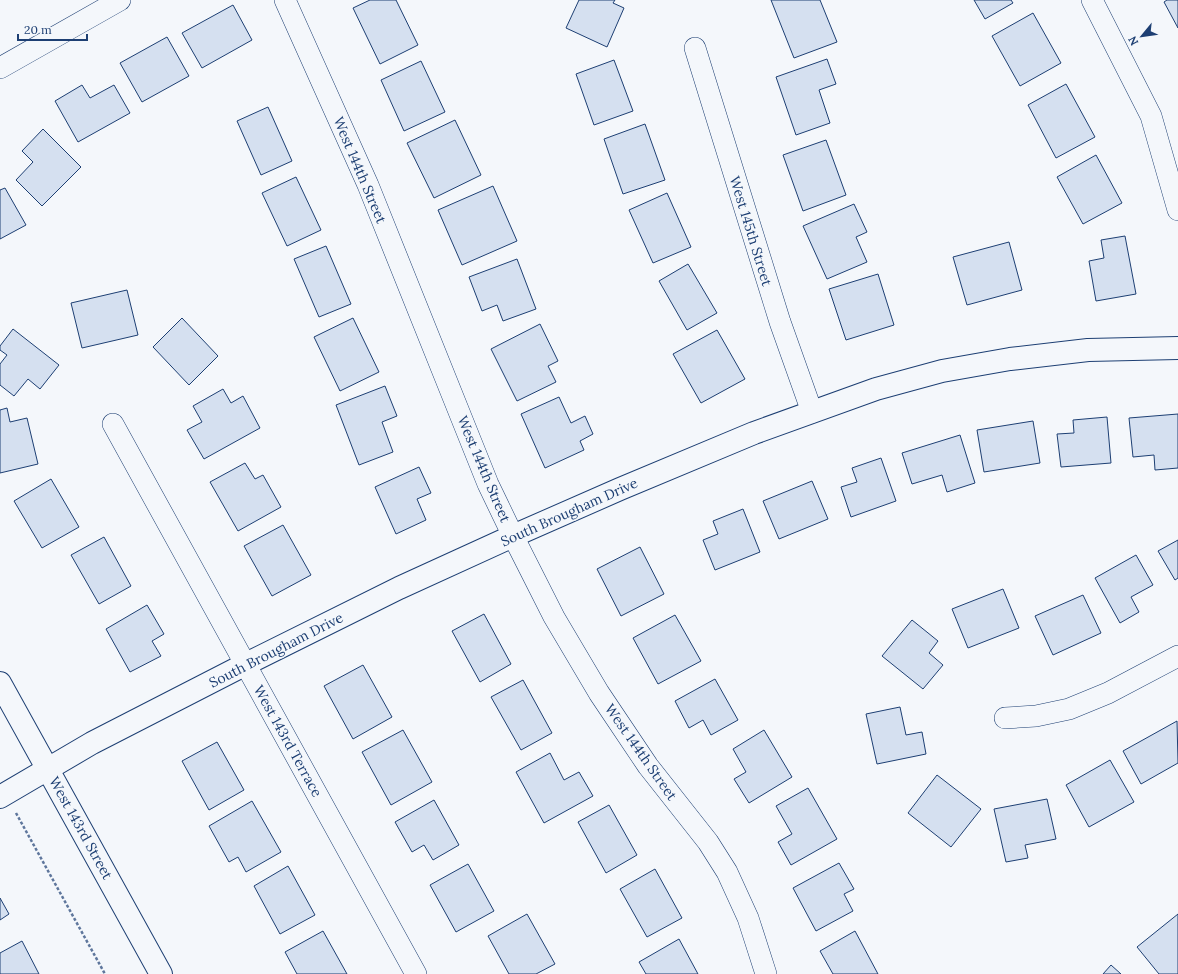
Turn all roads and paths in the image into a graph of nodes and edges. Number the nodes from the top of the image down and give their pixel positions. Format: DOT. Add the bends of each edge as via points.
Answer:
graph roads {
  1 [pos="120,0"];
  2 [pos="285,0"];
  3 [pos="1092,0"];
  4 [pos="695,48"];
  5 [pos="0,68"];
  6 [pos="1178,210"];
  7 [pos="1178,348"];
  8 [pos="812,412"];
  9 [pos="113,424"];
  10 [pos="513,536"];
  11 [pos="1178,656"];
  12 [pos="246,664"];
  13 [pos="0,683"];
  14 [pos="1005,718"];
  15 [pos="48,769"];
  16 [pos="3,796"];
  17 [pos="105,974"];
  18 [pos="161,974"];
  19 [pos="416,974"];
  20 [pos="766,974"];
  1 -- 5 [label="street"];
  2 -- 10 [label="street, West 144th Street" via="368,186 488,484"];
  3 -- 6 [label="street" via="1151,116"];
  4 -- 8 [label="street, West 145th Street" via="780,322"];
  7 -- 8 [label="street, South Brougham Drive" via="1088,350 1002,360 942,371 876,389"];
  8 -- 10 [label="street, South Brougham Drive" via="747,436"];
  9 -- 12 [label="street, West 143rd Terrace"];
  10 -- 12 [label="street, South Brougham Drive" via="399,588"];
  10 -- 20 [label="street, West 144th Street" via="554,617 600,693 648,766 708,842 726,872 748,918"];
  11 -- 14 [label="street" via="1108,693 1069,709 1036,716"];
  12 -- 15 [label="street, South Brougham Drive" via="92,743"];
  12 -- 19 [label="street, West 143rd Terrace"];
  13 -- 15 [label="street, West 143rd Street"];
  15 -- 16 [label="street, South Brougham Drive"];
  15 -- 18 [label="street, West 143rd Street"];
  16 -- 17 [label="path"];
}
